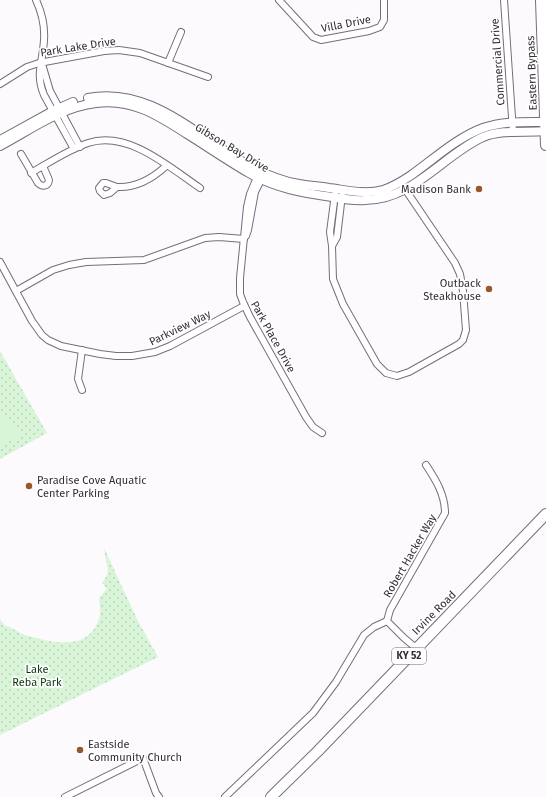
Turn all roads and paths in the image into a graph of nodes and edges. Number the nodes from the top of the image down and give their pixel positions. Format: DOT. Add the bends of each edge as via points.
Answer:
graph roads {
  1 [pos="36,0"];
  2 [pos="279,0"];
  3 [pos="384,0"];
  4 [pos="504,0"];
  5 [pos="541,0"];
  6 [pos="181,32"];
  7 [pos="42,63"];
  8 [pos="168,63"];
  9 [pos="208,77"];
  10 [pos="0,84"];
  11 [pos="57,112"];
  12 [pos="546,126"];
  13 [pos="513,127"];
  14 [pos="0,140"];
  15 [pos="546,145"];
  16 [pos="0,146"];
  17 [pos="77,148"];
  18 [pos="21,154"];
  19 [pos="43,166"];
  20 [pos="166,166"];
  21 [pos="31,173"];
  22 [pos="260,176"];
  23 [pos="400,182"];
  24 [pos="117,187"];
  25 [pos="200,188"];
  26 [pos="339,189"];
  27 [pos="405,190"];
  28 [pos="338,198"];
  29 [pos="244,239"];
  30 [pos="0,262"];
  31 [pos="16,291"];
  32 [pos="244,306"];
  33 [pos="82,350"];
  34 [pos="82,390"];
  35 [pos="322,433"];
  36 [pos="426,465"];
  37 [pos="546,514"];
  38 [pos="387,621"];
  39 [pos="416,648"];
  40 [pos="65,797"];
  41 [pos="159,797"];
  42 [pos="225,797"];
  43 [pos="271,797"];
  1 -- 7 [label="street" via="44,26"];
  2 -- 3 [label="street, Villa Drive" via="313,37 322,40 380,27 384,20"];
  4 -- 13 [label="street, Commercial Drive"];
  5 -- 12 [label="main road, Eastern Bypass"];
  6 -- 8 [label="street"];
  7 -- 8 [label="street, Park Lake Drive" via="119,50 140,53"];
  7 -- 10 [label="street, Park Lake Drive" via="27,67"];
  7 -- 11 [label="street"];
  8 -- 9 [label="street, Park Lake Drive"];
  11 -- 14 [label="street, Gibson Bay Drive"];
  11 -- 16 [label="street, Gibson Bay Drive"];
  11 -- 17 [label="street"];
  11 -- 22 [label="street, Gibson Bay Drive" via="83,99 102,96 139,101 167,114"];
  12 -- 13 [label="street, Gibson Bay Drive"];
  12 -- 15 [label="main road, Eastern Bypass"];
  13 -- 23 [label="street, Gibson Bay Drive" via="492,126 475,132"];
  13 -- 27 [label="street, Gibson Bay Drive" via="478,140"];
  17 -- 19 [label="street"];
  17 -- 20 [label="street" via="96,141 118,141 140,149"];
  18 -- 21 [label="street"];
  19 -- 21 [label="street"];
  19 -- 21 [label="street" via="49,178 47,185 40,185"];
  20 -- 24 [label="street" via="140,183"];
  20 -- 25 [label="street"];
  22 -- 26 [label="street, Gibson Bay Drive" via="289,183"];
  22 -- 28 [label="street, Gibson Bay Drive" via="279,187 300,193"];
  22 -- 29 [label="street, Park Place Drive" via="248,200"];
  23 -- 26 [label="street, Gibson Bay Drive" via="374,192"];
  23 -- 27 [label="street"];
  26 -- 28 [label="street"];
  27 -- 28 [label="street, Gibson Bay Drive" via="373,200"];
  27 -- 28 [label="street" via="460,274 466,330 459,344 403,374 392,375 381,369 337,291 332,272 330,232"];
  29 -- 31 [label="street" via="205,238 144,260 68,265 53,270"];
  29 -- 32 [label="street, Park Place Drive" via="240,294"];
  30 -- 31 [label="street, Parkview Way"];
  31 -- 33 [label="street, Parkview Way" via="42,335 54,344"];
  32 -- 33 [label="street, Parkview Way" via="170,346 147,354 116,356"];
  32 -- 35 [label="street, Park Place Drive" via="309,422"];
  33 -- 34 [label="street" via="78,379"];
  36 -- 38 [label="street, Robert Hacker Way" via="439,486 445,513 390,610"];
  37 -- 39 [label="main road, Irvine Road / KY 52"];
  38 -- 39 [label="street"];
  38 -- 42 [label="street" via="364,635 336,682 313,713"];
  39 -- 43 [label="main road, Irvine Road / KY 52"];
  40 -- 41 [label="street" via="144,758"];
}
